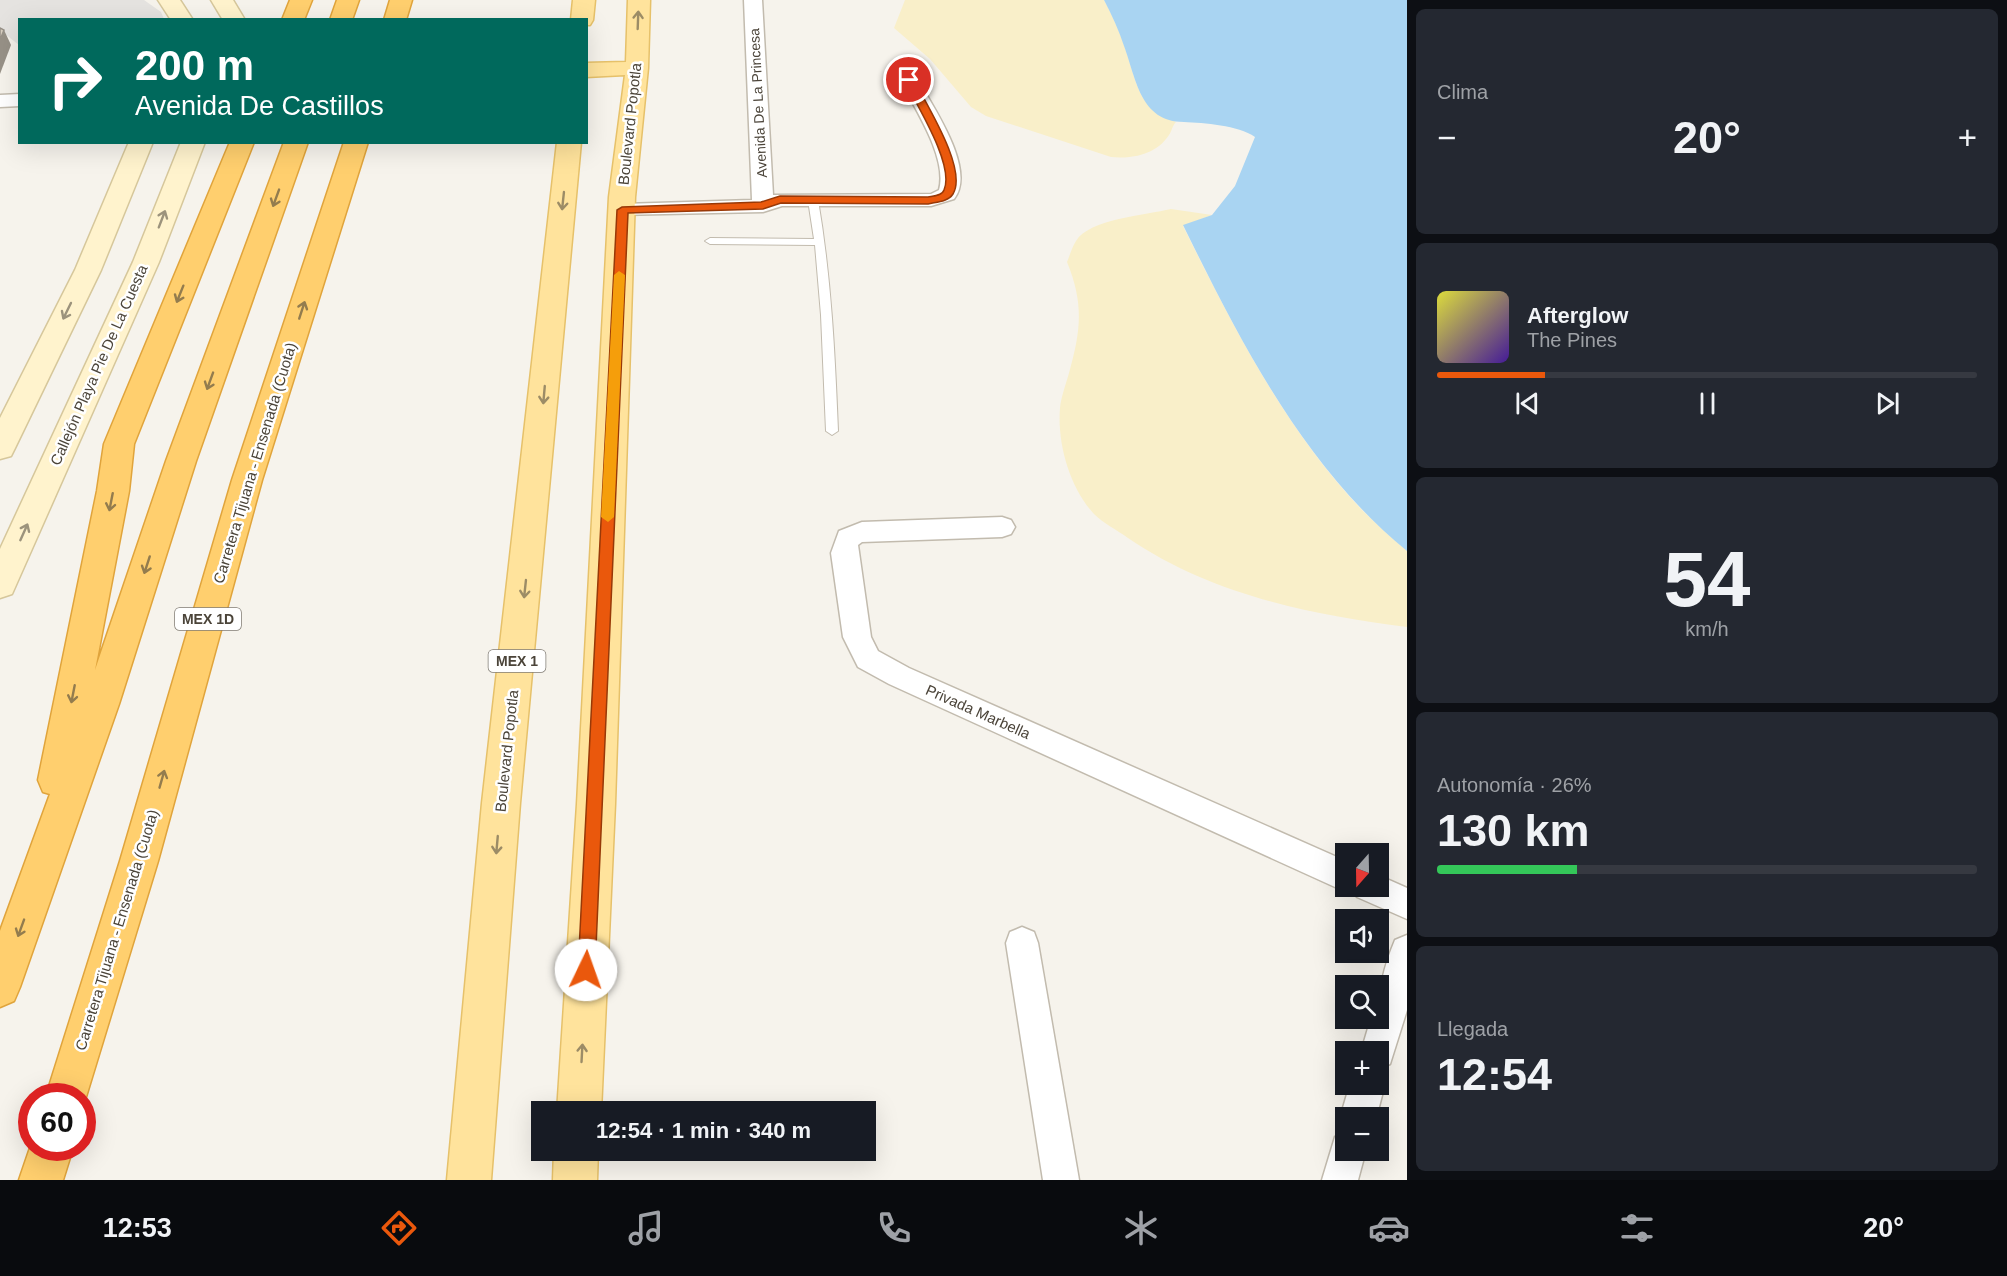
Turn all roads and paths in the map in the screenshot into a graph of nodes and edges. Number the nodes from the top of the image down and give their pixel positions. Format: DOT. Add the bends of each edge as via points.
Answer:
graph roads {
  1 [pos="169,0"];
  2 [pos="222,0"];
  3 [pos="301,0"];
  4 [pos="348,0"];
  5 [pos="401,0"];
  6 [pos="584,0"];
  7 [pos="639,0"];
  8 [pos="753,0"];
  9 [pos="182,18"];
  10 [pos="233,18"];
  11 [pos="293,18"];
  12 [pos="342,18"];
  13 [pos="396,18"];
  14 [pos="582,18"];
  15 [pos="637,68"];
  16 [pos="588,70"];
  17 [pos="909,80"];
  18 [pos="18,100"];
  19 [pos="0,101"];
  20 [pos="140,144"];
  21 [pos="192,144"];
  22 [pos="241,144"];
  23 [pos="295,144"];
  24 [pos="355,144"];
  25 [pos="569,144"];
  26 [pos="768,200"];
  27 [pos="813,200"];
  28 [pos="622,204"];
  29 [pos="710,241"];
  30 [pos="820,242"];
  31 [pos="146,262"];
  32 [pos="88,270"];
  33 [pos="832,431"];
  34 [pos="0,448"];
  35 [pos="1002,527"];
  36 [pos="0,585"];
  37 [pos="1335,872"];
  38 [pos="34,891"];
  39 [pos="1389,896"];
  40 [pos="1407,904"];
  41 [pos="1022,943"];
  42 [pos="1407,951"];
  43 [pos="0,987"];
  44 [pos="1380,1041"];
  45 [pos="71,1083"];
  46 [pos="580,1101"];
  47 [pos="47,1161"];
  48 [pos="576,1161"];
  49 [pos="1345,1161"];
  50 [pos="41,1180"];
  51 [pos="469,1180"];
  52 [pos="575,1180"];
  53 [pos="1061,1180"];
  54 [pos="1340,1180"];
  1 -- 9 [label="main road"];
  2 -- 10 [label="main road"];
  3 -- 11 [label="highway"];
  4 -- 12 [label="highway"];
  5 -- 13 [label="highway"];
  6 -- 14 [label="main road"];
  15 -- 7 [label="main road, Boulevard Popotla, one-way"];
  8 -- 26 [label="street, Avenida De La Princesa"];
  15 -- 16 [label="main road"];
  15 -- 28 [label="main road, Boulevard Popotla"];
  17 -- 27 [label="street" via="945,152 952,174 949,192 928,200"];
  18 -- 19 [label="street"];
  20 -- 32 [label="main road"];
  31 -- 21 [label="main road, Callejón Playa Pie De La Cuesta, one-way"];
  22 -- 38 [label="highway, one-way" via="119,444"];
  23 -- 38 [label="highway, one-way" via="181,461"];
  45 -- 24 [label="highway, Carretera Tijuana - Ensenada (Cuota) / MEX 1D, one-way" via="248,480"];
  25 -- 51 [label="main road, Boulevard Popotla / MEX 1, one-way" via="501,802"];
  26 -- 27 [label="street"];
  26 -- 28 [label="street"];
  27 -- 30 [label="lane"];
  46 -- 28 [label="main road, Boulevard Popotla, one-way"];
  29 -- 30 [label="lane"];
  30 -- 33 [label="lane" via="829,333"];
  31 -- 32 [label="main road"];
  36 -- 31 [label="main road, Callejón Playa Pie De La Cuesta, one-way"];
  32 -- 34 [label="main road, one-way"];
  35 -- 37 [label="street, Privada Marbella" via="862,532 849,536 844,550 857,637 868,659"];
  38 -- 43 [label="highway, one-way"];
  39 -- 40 [label="street"];
  41 -- 53 [label="street"];
  42 -- 44 [label="street"];
  47 -- 50 [label="highway"];
  48 -- 52 [label="main road"];
  49 -- 54 [label="street"];
}
